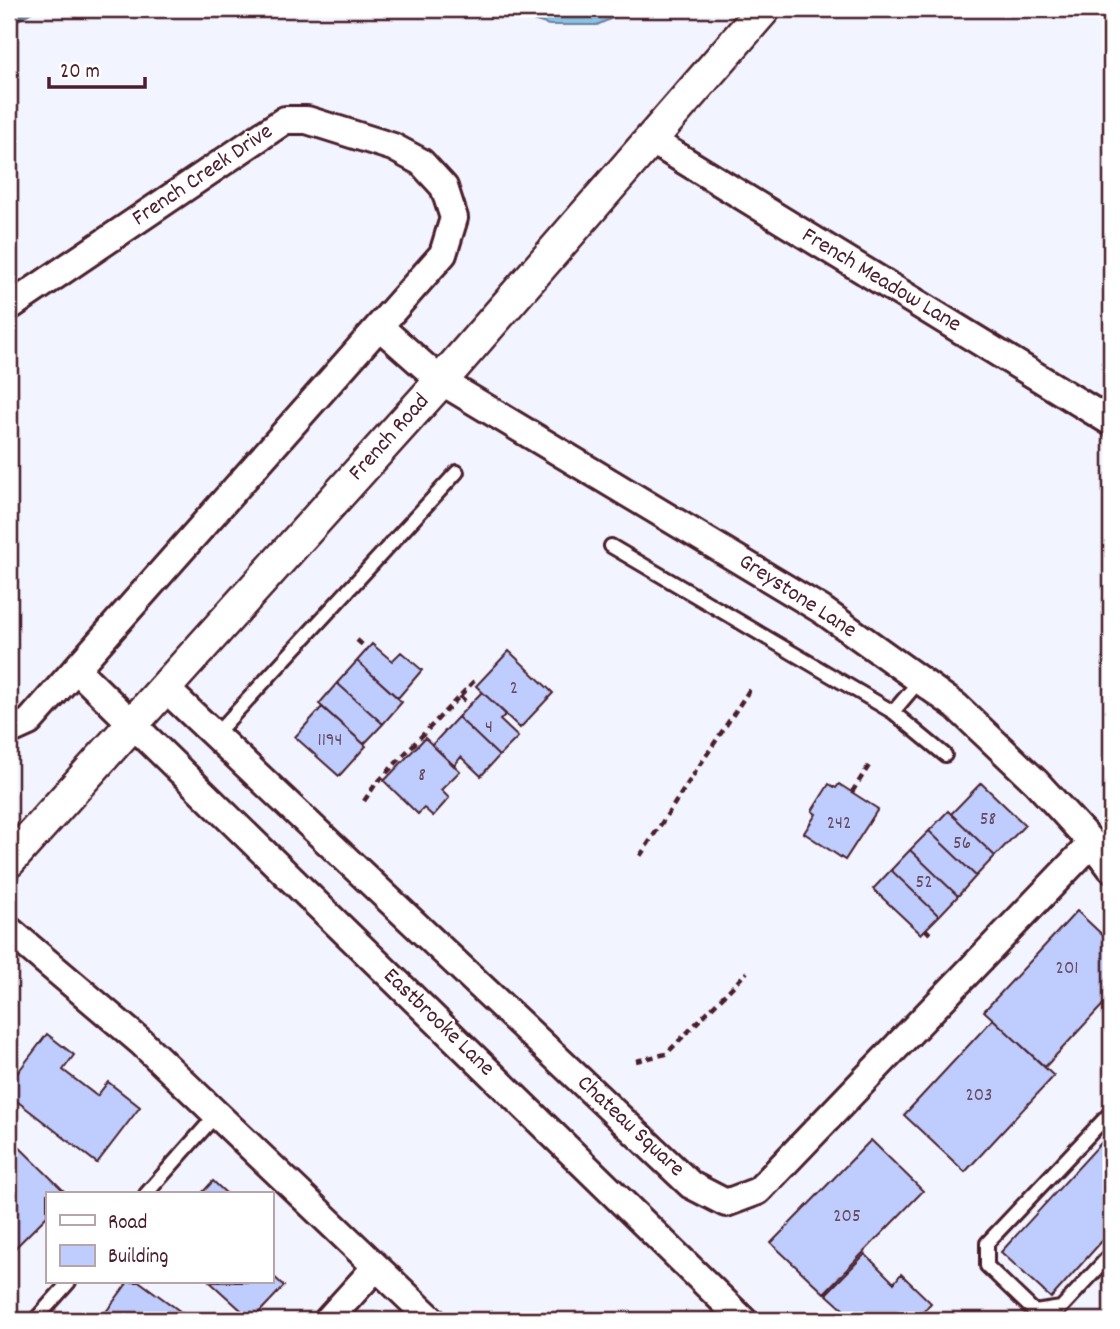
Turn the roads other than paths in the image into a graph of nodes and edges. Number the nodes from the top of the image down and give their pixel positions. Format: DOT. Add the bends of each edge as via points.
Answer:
graph roads {
  1 [pos="764,9"];
  2 [pos="651,140"];
  3 [pos="9,307"];
  4 [pos="380,327"];
  5 [pos="441,380"];
  6 [pos="1111,422"];
  7 [pos="457,472"];
  8 [pos="611,546"];
  9 [pos="76,669"];
  10 [pos="920,680"];
  11 [pos="165,688"];
  12 [pos="893,712"];
  13 [pos="132,725"];
  14 [pos="9,731"];
  15 [pos="216,734"];
  16 [pos="945,755"];
  17 [pos="1092,843"];
  18 [pos="9,861"];
  19 [pos="1111,868"];
  20 [pos="9,930"];
  21 [pos="1111,1112"];
  22 [pos="216,1115"];
  23 [pos="148,1192"];
  24 [pos="1111,1254"];
  25 [pos="376,1267"];
  26 [pos="67,1284"];
  27 [pos="35,1320"];
  28 [pos="328,1320"];
  29 [pos="432,1320"];
  30 [pos="743,1320"];
  1 -- 2 [label="street, French Road"];
  2 -- 5 [label="street, French Road"];
  2 -- 6 [label="street, French Meadow Lane"];
  3 -- 4 [label="street, French Creek Drive" via="285,120 307,120 393,147 421,162 444,187 454,218 443,254"];
  4 -- 5 [label="street"];
  4 -- 9 [label="street, French Creek Drive"];
  5 -- 10 [label="street, Greystone Lane" via="822,610"];
  5 -- 11 [label="street, French Road"];
  7 -- 15 [label="lane"];
  8 -- 12 [label="lane"];
  9 -- 13 [label="street"];
  9 -- 14 [label="street, French Creek Drive" via="29,722"];
  10 -- 12 [label="lane"];
  10 -- 17 [label="street, Greystone Lane" via="966,715"];
  11 -- 13 [label="street, French Road"];
  11 -- 15 [label="street, Chateau Square"];
  12 -- 16 [label="lane"];
  13 -- 18 [label="street, French Road"];
  13 -- 30 [label="street, Eastbrooke Lane"];
  15 -- 17 [label="street, Chateau Square" via="691,1185 726,1203 758,1191"];
  17 -- 19 [label="street, Greystone Lane"];
  20 -- 22 [label="street" via="141,1042"];
  21 -- 24 [label="lane" via="987,1243 987,1266 1035,1312 1061,1308"];
  22 -- 23 [label="lane"];
  22 -- 25 [label="street"];
  25 -- 28 [label="street"];
  25 -- 29 [label="street"];
  26 -- 27 [label="lane"];
}
